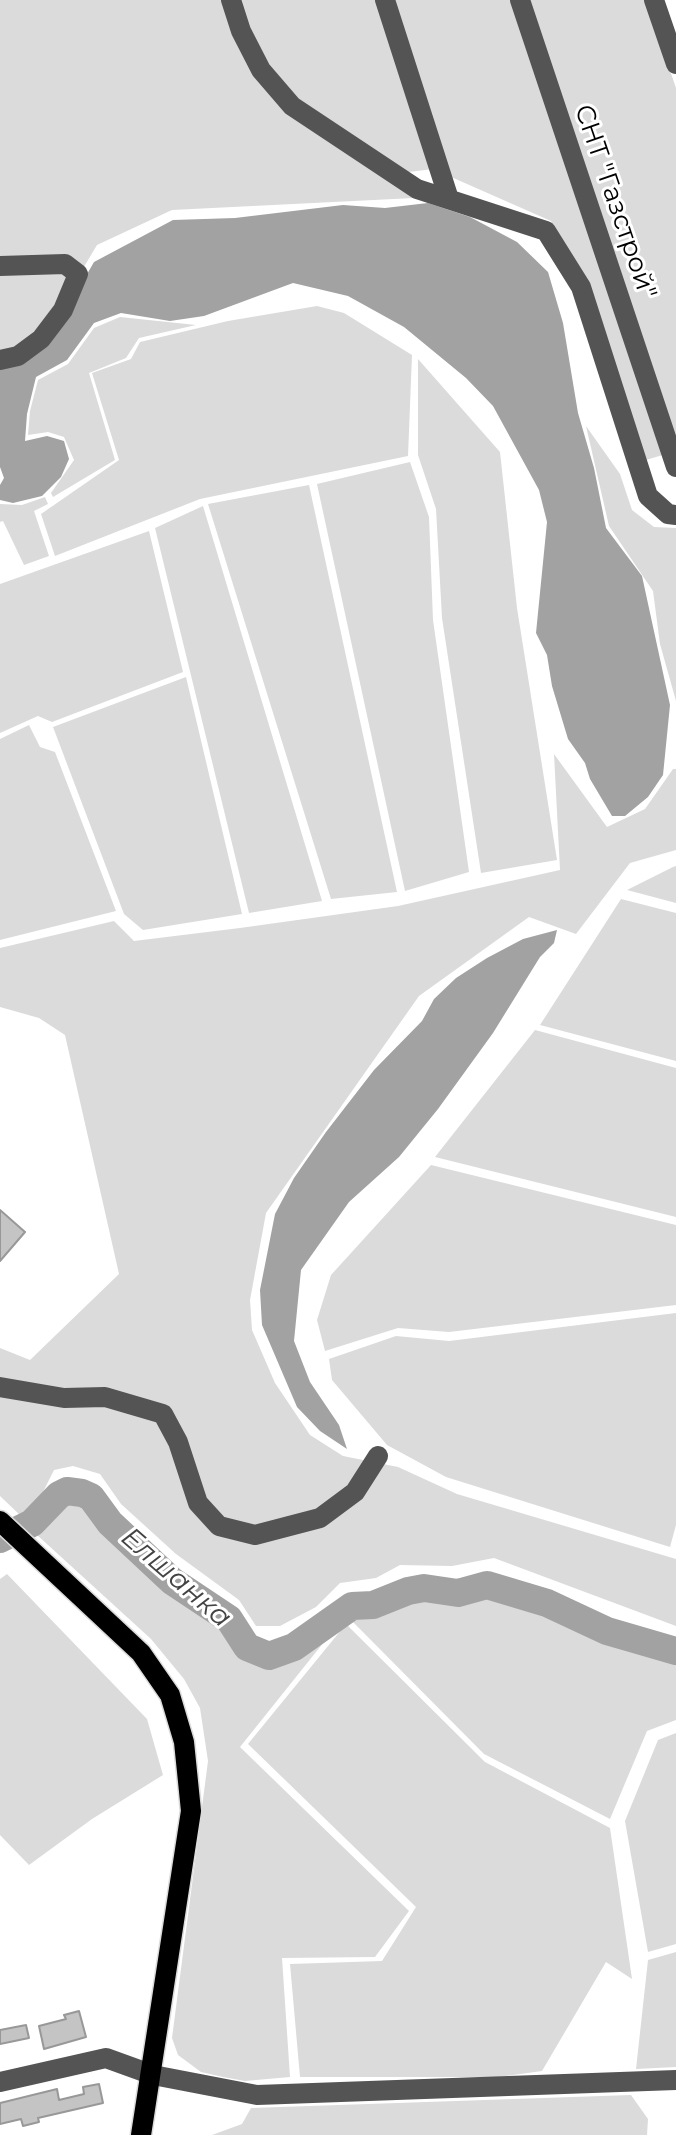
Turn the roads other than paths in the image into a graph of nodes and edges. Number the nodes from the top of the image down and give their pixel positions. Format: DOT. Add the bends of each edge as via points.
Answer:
graph roads {
  1 [pos="231,0"];
  2 [pos="385,0"];
  3 [pos="520,0"];
  4 [pos="654,0"];
  5 [pos="676,64"];
  6 [pos="449,199"];
  7 [pos="0,266"];
  8 [pos="9,358"];
  9 [pos="676,467"];
  10 [pos="676,515"];
  11 [pos="0,1387"];
  12 [pos="378,1456"];
  13 [pos="0,1522"];
  14 [pos="153,2075"];
  15 [pos="676,2080"];
  16 [pos="0,2082"];
  17 [pos="141,2135"];
  1 -- 6 [label="street" via="261,70 292,106 406,182"];
  2 -- 6 [label="street"];
  3 -- 9 [label="street, СНТ \"Газстрой\""];
  4 -- 5 [label="street"];
  6 -- 10 [label="street" via="546,231 581,287 648,496"];
  7 -- 8 [label="street" via="65,264 78,274 63,310 41,339"];
  11 -- 12 [label="street" via="64,1398 105,1397 163,1414 198,1503 219,1526 255,1535 320,1518 355,1492"];
  13 -- 14 [label="main road" via="141,1653 170,1695 184,1742 191,1811"];
  14 -- 15 [label="street" via="257,2095"];
  14 -- 16 [label="street" via="106,2058"];
  14 -- 17 [label="main road"];
}
